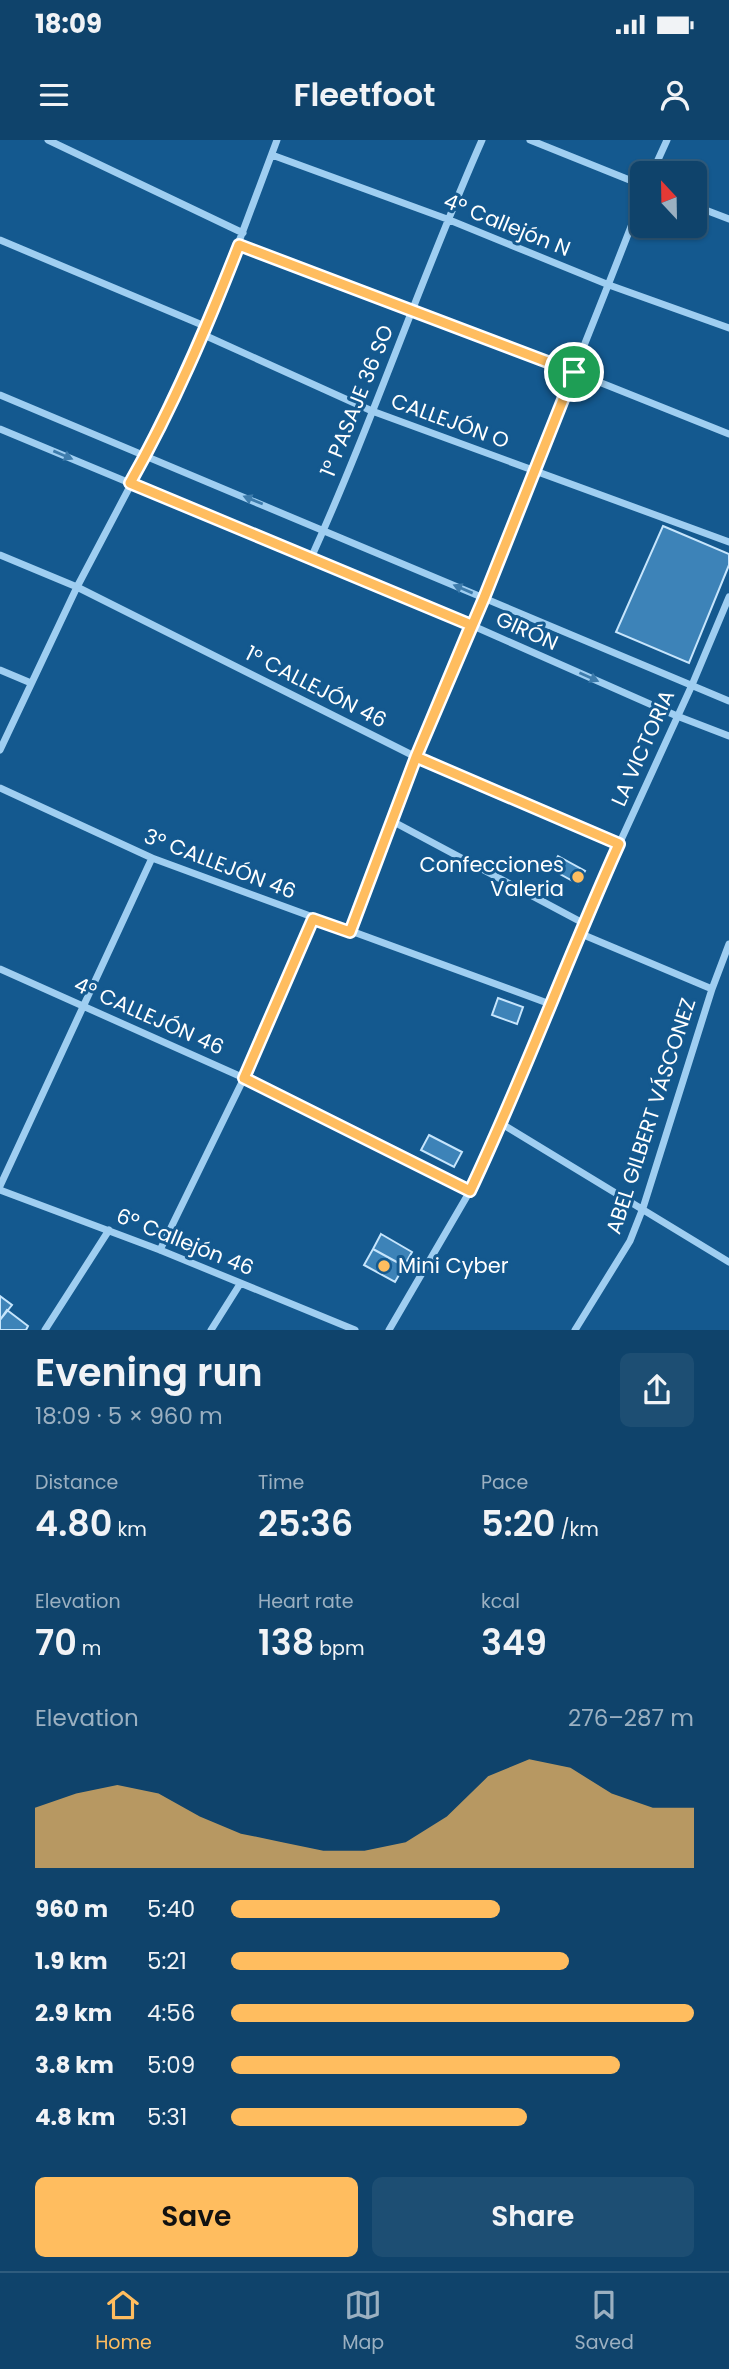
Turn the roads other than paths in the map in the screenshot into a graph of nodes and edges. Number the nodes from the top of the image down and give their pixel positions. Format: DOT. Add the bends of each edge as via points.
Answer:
graph roads {
  1 [pos="48,140"];
  2 [pos="277,140"];
  3 [pos="482,140"];
  4 [pos="530,140"];
  5 [pos="667,140"];
  6 [pos="272,155"];
  7 [pos="657,161"];
  8 [pos="630,180"];
  9 [pos="707,211"];
  10 [pos="447,219"];
  11 [pos="729,219"];
  12 [pos="630,230"];
  13 [pos="243,233"];
  14 [pos="0,240"];
  15 [pos="239,245"];
  16 [pos="609,285"];
  17 [pos="412,310"];
  18 [pos="729,328"];
  19 [pos="205,331"];
  20 [pos="574,372"];
  21 [pos="0,395"];
  22 [pos="372,411"];
  23 [pos="0,429"];
  24 [pos="729,434"];
  25 [pos="146,456"];
  26 [pos="534,470"];
  27 [pos="130,483"];
  28 [pos="324,530"];
  29 [pos="729,542"];
  30 [pos="0,555"];
  31 [pos="311,558"];
  32 [pos="77,587"];
  33 [pos="729,597"];
  34 [pos="484,598"];
  35 [pos="471,625"];
  36 [pos="0,670"];
  37 [pos="31,683"];
  38 [pos="692,685"];
  39 [pos="729,701"];
  40 [pos="677,716"];
  41 [pos="729,736"];
  42 [pos="0,750"];
  43 [pos="416,757"];
  44 [pos="0,788"];
  45 [pos="391,821"];
  46 [pos="619,844"];
  47 [pos="152,858"];
  48 [pos="313,919"];
  49 [pos="583,923"];
  50 [pos="350,932"];
  51 [pos="579,933"];
  52 [pos="729,944"];
  53 [pos="0,969"];
  54 [pos="712,989"];
  55 [pos="550,1004"];
  56 [pos="84,1006"];
  57 [pos="244,1078"];
  58 [pos="502,1124"];
  59 [pos="0,1188"];
  60 [pos="470,1191"];
  61 [pos="643,1208"];
  62 [pos="109,1230"];
  63 [pos="160,1250"];
  64 [pos="729,1262"];
  65 [pos="240,1284"];
  66 [pos="45,1329"];
  67 [pos="211,1329"];
  68 [pos="355,1329"];
  69 [pos="389,1329"];
  70 [pos="575,1329"];
  1 -- 13 [label="street"];
  2 -- 6 [label="street"];
  3 -- 10 [label="street, 1° PASAJE 36 SO"];
  4 -- 8 [label="street"];
  5 -- 7 [label="street"];
  6 -- 10 [label="street, 4º Callejón N"];
  6 -- 13 [label="street"];
  9 -- 11 [label="street"];
  10 -- 16 [label="street, 4º Callejón N"];
  10 -- 17 [label="street, 1° PASAJE 36 SO"];
  12 -- 16 [label="street"];
  13 -- 15 [label="street"];
  14 -- 19 [label="street, CALLEJÓN O"];
  15 -- 17 [label="street"];
  15 -- 19 [label="street"];
  16 -- 18 [label="street, 4º Callejón N"];
  16 -- 20 [label="street"];
  17 -- 20 [label="street"];
  17 -- 22 [label="street, 1° PASAJE 36 SO"];
  19 -- 22 [label="street, CALLEJÓN O"];
  19 -- 25 [label="street"];
  20 -- 24 [label="street"];
  20 -- 26 [label="street"];
  21 -- 25 [label="street, GIRÓN"];
  22 -- 26 [label="street, CALLEJÓN O"];
  22 -- 28 [label="street, 1° PASAJE 36 SO"];
  23 -- 27 [label="street, GIRÓN, one-way"];
  25 -- 27 [label="street"];
  28 -- 25 [label="street, GIRÓN, one-way"];
  26 -- 29 [label="street, CALLEJÓN O"];
  26 -- 34 [label="street"];
  27 -- 31 [label="street, GIRÓN"];
  27 -- 32 [label="street"];
  28 -- 31 [label="street, 1° PASAJE 36 SO"];
  34 -- 28 [label="street, GIRÓN, one-way"];
  30 -- 32 [label="street, 1° CALLEJÓN 46"];
  31 -- 35 [label="street, GIRÓN"];
  32 -- 37 [label="street"];
  32 -- 43 [label="street, 1° CALLEJÓN 46"];
  33 -- 38 [label="street, LA VICTORIA"];
  34 -- 35 [label="street"];
  34 -- 38 [label="street, GIRÓN"];
  35 -- 40 [label="street, GIRÓN, one-way"];
  35 -- 43 [label="street"];
  36 -- 37 [label="street"];
  37 -- 42 [label="street"];
  38 -- 39 [label="street, GIRÓN"];
  38 -- 40 [label="street, LA VICTORIA"];
  40 -- 41 [label="street, GIRÓN"];
  40 -- 46 [label="street, LA VICTORIA"];
  43 -- 45 [label="street"];
  43 -- 46 [label="street, 1° CALLEJÓN 46"];
  44 -- 47 [label="street, 3° CALLEJÓN 46"];
  45 -- 49 [label="street"];
  45 -- 50 [label="street"];
  46 -- 49 [label="street, LA VICTORIA"];
  47 -- 48 [label="street, 3° CALLEJÓN 46"];
  47 -- 56 [label="street"];
  48 -- 50 [label="street, 3° CALLEJÓN 46"];
  48 -- 57 [label="street"];
  49 -- 51 [label="street, LA VICTORIA"];
  50 -- 55 [label="street, 3° CALLEJÓN 46"];
  51 -- 54 [label="street"];
  51 -- 55 [label="street, LA VICTORIA"];
  52 -- 54 [label="street, ABEL GILBERT VÁSCONEZ"];
  53 -- 56 [label="street, 4° CALLEJÓN 46"];
  54 -- 61 [label="street, ABEL GILBERT VÁSCONEZ"];
  55 -- 58 [label="street, LA VICTORIA"];
  56 -- 57 [label="street, 4° CALLEJÓN 46"];
  56 -- 59 [label="street"];
  57 -- 60 [label="street, 4° CALLEJÓN 46"];
  57 -- 63 [label="street"];
  58 -- 60 [label="street, LA VICTORIA"];
  58 -- 61 [label="street"];
  59 -- 62 [label="street, 6º Callejón 46"];
  60 -- 69 [label="street, LA VICTORIA"];
  61 -- 64 [label="street"];
  61 -- 70 [label="street, ABEL GILBERT VÁSCONEZ" via="630,1241"];
  62 -- 63 [label="street, 6º Callejón 46"];
  62 -- 66 [label="street"];
  63 -- 65 [label="street, 6º Callejón 46"];
  65 -- 67 [label="street"];
  65 -- 68 [label="street, 6º Callejón 46"];
}
